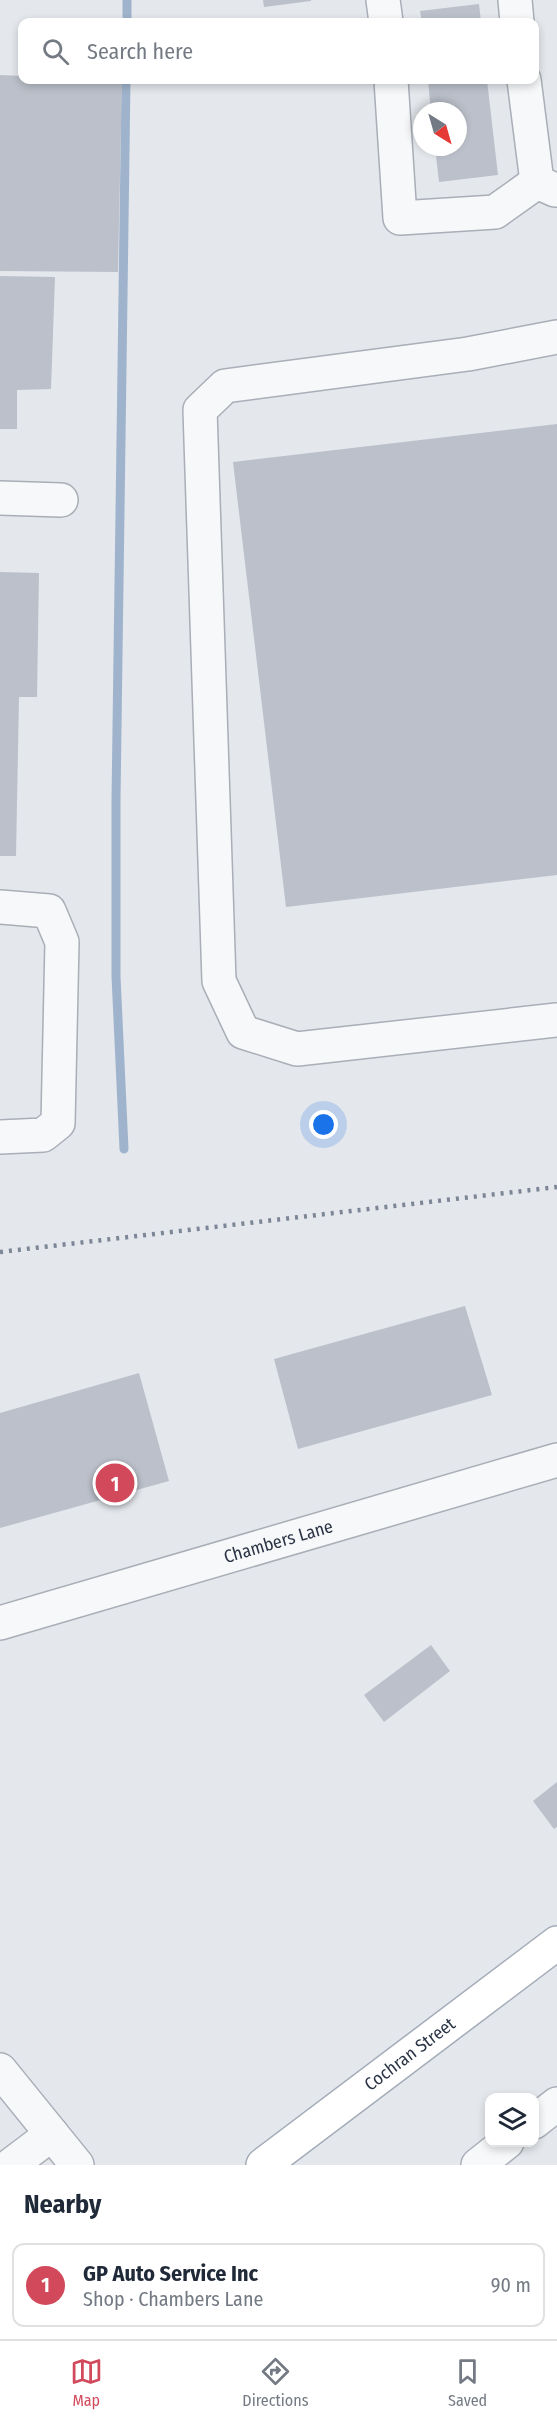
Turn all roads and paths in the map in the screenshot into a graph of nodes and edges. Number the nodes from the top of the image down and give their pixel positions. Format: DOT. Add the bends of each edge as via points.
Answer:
graph roads {
  1 [pos="383,0"];
  2 [pos="514,0"];
  3 [pos="385,18"];
  4 [pos="516,18"];
  5 [pos="391,84"];
  6 [pos="525,84"];
  7 [pos="547,187"];
  8 [pos="557,337"];
  9 [pos="0,498"];
  10 [pos="62,500"];
  11 [pos="0,907"];
  12 [pos="557,1020"];
  13 [pos="0,1137"];
  14 [pos="557,1460"];
  15 [pos="0,1623"];
  16 [pos="557,1943"];
  17 [pos="0,2070"];
  18 [pos="557,2104"];
  19 [pos="539,2118"];
  20 [pos="52,2134"];
  21 [pos="501,2147"];
  22 [pos="11,2165"];
  23 [pos="77,2165"];
  24 [pos="263,2165"];
  25 [pos="478,2165"];
  1 -- 3 [label="street"];
  2 -- 4 [label="street"];
  5 -- 7 [label="street" via="400,218 495,212"];
  6 -- 7 [label="street"];
  8 -- 12 [label="street" via="468,354 225,386 200,410 219,981 243,1032 297,1049"];
  9 -- 10 [label="street"];
  11 -- 13 [label="street" via="49,911 62,942 58,1124 44,1135"];
  14 -- 15 [label="street, Chambers Lane"];
  16 -- 24 [label="main road, Cochran Street"];
  17 -- 20 [label="street"];
  18 -- 19 [label="street"];
  20 -- 22 [label="street"];
  20 -- 23 [label="street"];
  21 -- 25 [label="street"];
}
